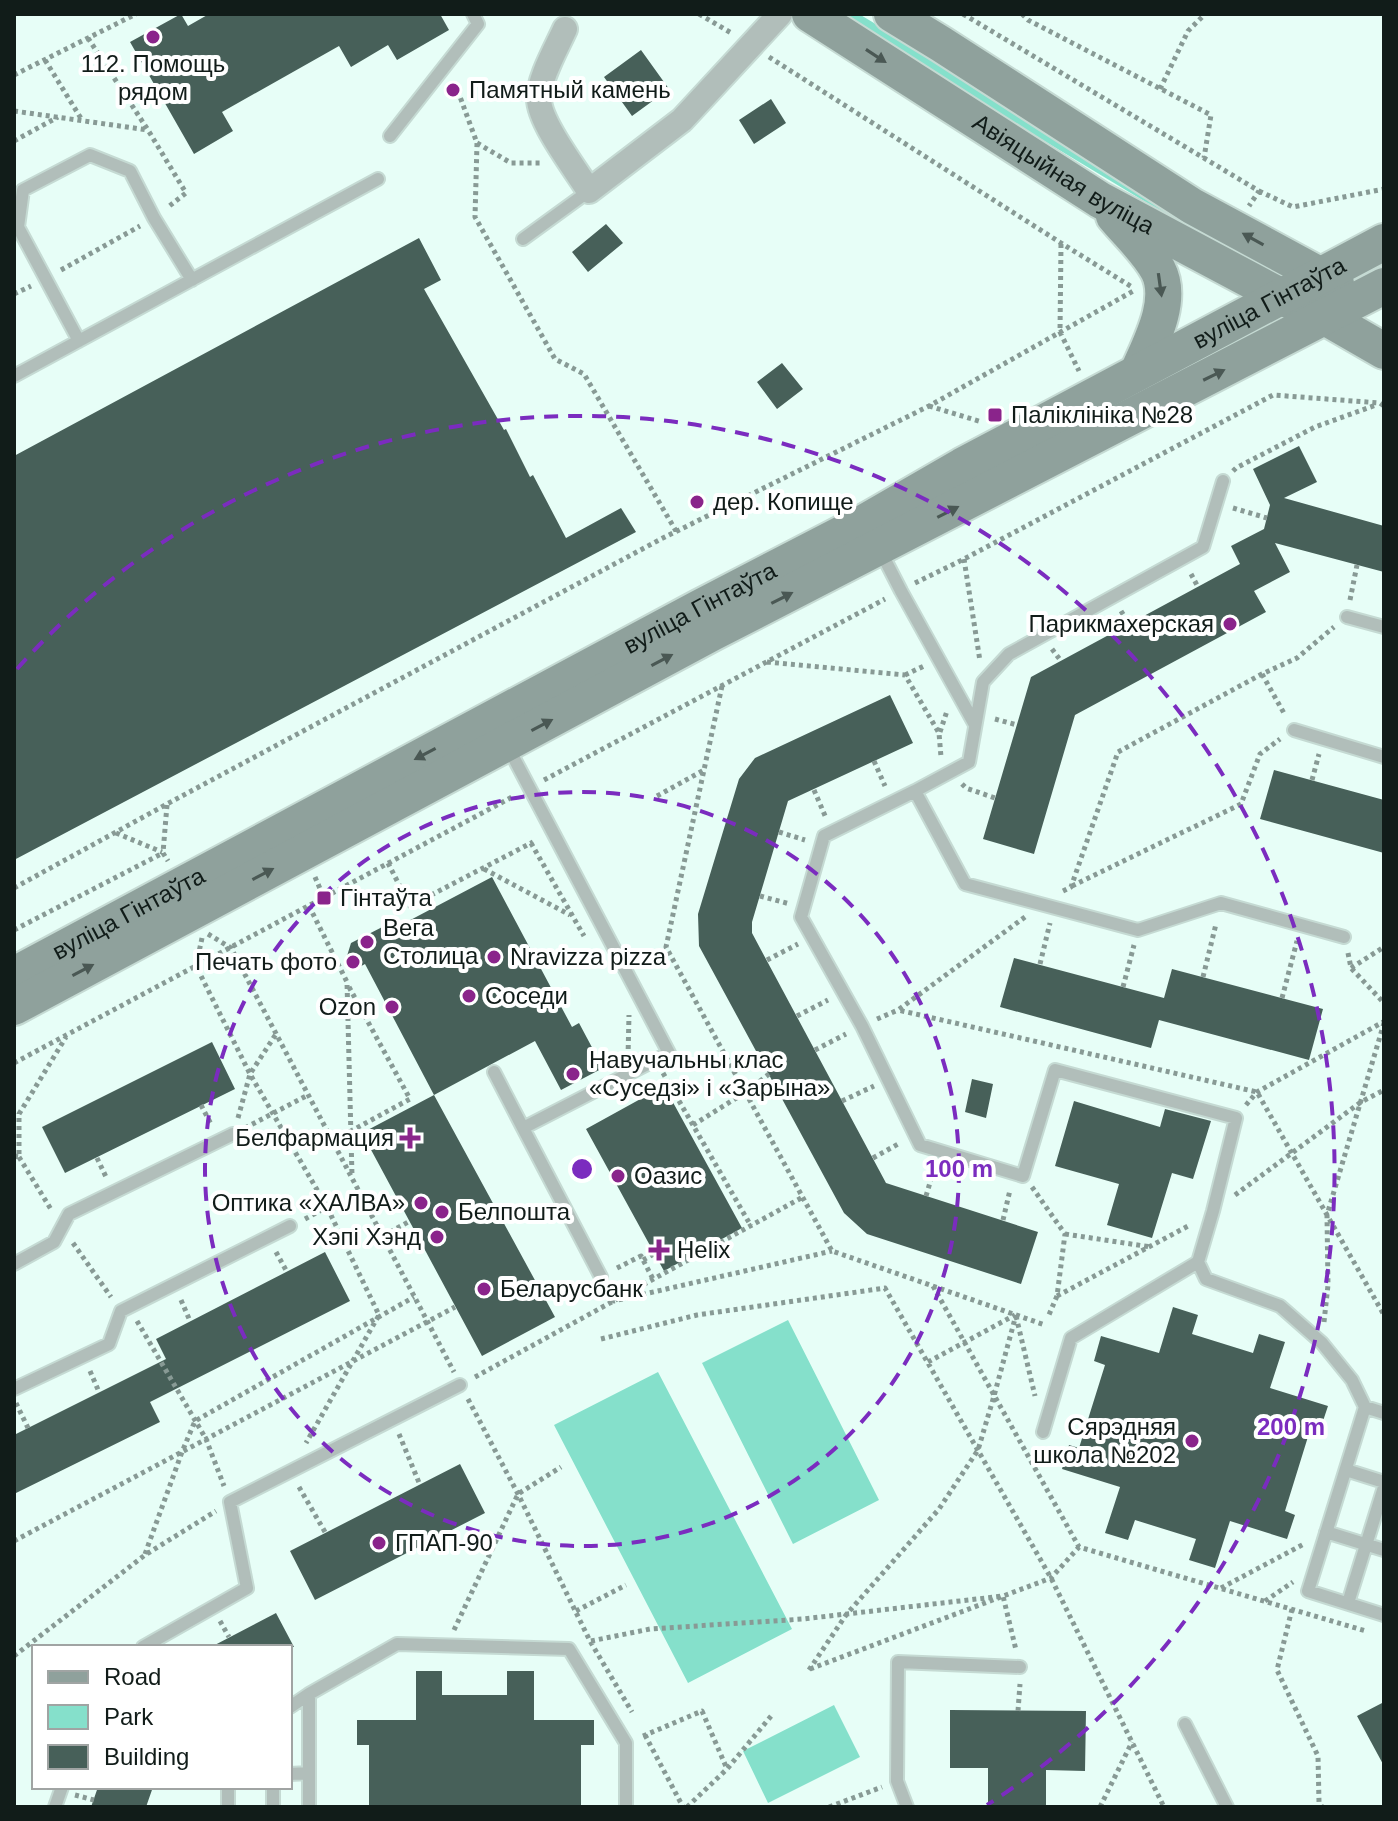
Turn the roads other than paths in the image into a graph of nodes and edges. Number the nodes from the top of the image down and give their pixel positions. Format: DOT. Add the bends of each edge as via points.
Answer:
graph roads {
  1 [pos="473,14"];
  2 [pos="780,14"];
  3 [pos="810,14"];
  4 [pos="892,14"];
  5 [pos="565,29"];
  6 [pos="390,136"];
  7 [pos="378,179"];
  8 [pos="589,191"];
  9 [pos="1100,200"];
  10 [pos="523,239"];
  11 [pos="1384,242"];
  12 [pos="1321,277"];
  13 [pos="192,280"];
  14 [pos="1282,297"];
  15 [pos="1376,297"];
  16 [pos="1325,317"];
  17 [pos="79,341"];
  18 [pos="1384,351"];
  19 [pos="1138,372"];
  20 [pos="14,376"];
  21 [pos="1223,481"];
  22 [pos="872,535"];
  23 [pos="1347,617"];
  24 [pos="1384,627"];
  25 [pos="974,723"];
  26 [pos="1294,730"];
  27 [pos="500,731"];
  28 [pos="1384,757"];
  29 [pos="915,791"];
  30 [pos="1344,937"];
  31 [pos="14,975"];
  32 [pos="14,1007"];
  33 [pos="494,1072"];
  34 [pos="523,1128"];
  35 [pos="233,1134"];
  36 [pos="290,1226"];
  37 [pos="1198,1262"];
  38 [pos="14,1264"];
  39 [pos="601,1277"];
  40 [pos="460,1385"];
  41 [pos="14,1389"];
  42 [pos="1365,1407"];
  43 [pos="1384,1413"];
  44 [pos="1043,1432"];
  45 [pos="1346,1470"];
  46 [pos="1384,1484"];
  47 [pos="1326,1532"];
  48 [pos="1366,1545"];
  49 [pos="1384,1550"];
  50 [pos="1348,1603"];
  51 [pos="1384,1615"];
  52 [pos="147,1645"];
  53 [pos="1020,1667"];
  54 [pos="309,1694"];
  55 [pos="292,1706"];
  56 [pos="1185,1724"];
  57 [pos="309,1773"];
  58 [pos="292,1774"];
  59 [pos="309,1807"];
  60 [pos="626,1807"];
  61 [pos="907,1807"];
  62 [pos="1227,1807"];
  1 -- 6 [label="lane" via="478,24"];
  2 -- 8 [label="street" via="682,120"];
  3 -- 9 [label="main road, Авіяцыйная вуліца, one-way"];
  12 -- 4 [label="main road, Авіяцыйная вуліца, one-way" via="1192,206"];
  5 -- 8 [label="street" via="538,99 545,122"];
  7 -- 13 [label="lane"];
  8 -- 10 [label="lane"];
  9 -- 14 [label="main road, Авіяцыйная вуліца"];
  9 -- 19 [label="main road, one-way" via="1160,274 1161,319"];
  11 -- 12 [label="main road, вуліца Гінтаўта"];
  12 -- 14 [label="main road, вуліца Гінтаўта"];
  12 -- 15 [label="main road, Авіяцыйная вуліца"];
  13 -- 17 [label="lane"];
  13 -- 17 [label="lane" via="130,171 90,155 23,190 18,227"];
  14 -- 16 [label="main road, Авіяцыйная вуліца"];
  14 -- 19 [label="main road, вуліца Гінтаўта"];
  15 -- 16 [label="main road, вуліца Гінтаўта"];
  16 -- 18 [label="main road, Авіяцыйная вуліца"];
  22 -- 16 [label="main road, вуліца Гінтаўта, one-way" via="986,493"];
  17 -- 20 [label="lane"];
  19 -- 22 [label="main road, вуліца Гінтаўта" via="962,466"];
  21 -- 25 [label="lane" via="1203,547 1009,654 983,682"];
  22 -- 25 [label="lane"];
  22 -- 27 [label="main road, вуліца Гінтаўта" via="699,608"];
  23 -- 24 [label="lane"];
  25 -- 29 [label="lane" via="969,762"];
  26 -- 28 [label="lane"];
  27 -- 31 [label="main road, вуліца Гінтаўта, one-way"];
  32 -- 27 [label="main road, вуліца Гінтаўта, one-way"];
  27 -- 34 [label="lane" via="669,1053"];
  29 -- 30 [label="lane" via="965,884 1138,930 1221,903"];
  29 -- 37 [label="lane" via="824,836 801,917 920,1145 1018,1174 1055,1070 1236,1118"];
  33 -- 34 [label="lane"];
  34 -- 39 [label="lane"];
  35 -- 38 [label="lane" via="69,1214 54,1242"];
  36 -- 41 [label="lane" via="125,1309 109,1344"];
  37 -- 42 [label="lane" via="1206,1279 1280,1306 1322,1343 1352,1380"];
  37 -- 44 [label="lane" via="1071,1338"];
  40 -- 52 [label="lane" via="230,1502 247,1588"];
  42 -- 43 [label="lane"];
  42 -- 45 [label="lane"];
  45 -- 46 [label="lane"];
  45 -- 47 [label="lane"];
  46 -- 48 [label="lane"];
  47 -- 48 [label="lane"];
  47 -- 50 [label="lane" via="1308,1591"];
  48 -- 49 [label="lane"];
  48 -- 50 [label="lane"];
  50 -- 51 [label="lane"];
  53 -- 61 [label="lane" via="898,1662 897,1781"];
  54 -- 55 [label="lane"];
  54 -- 57 [label="lane"];
  54 -- 60 [label="lane" via="397,1644 569,1649 626,1743"];
  56 -- 62 [label="lane"];
  57 -- 58 [label="lane"];
  57 -- 59 [label="lane"];
}
